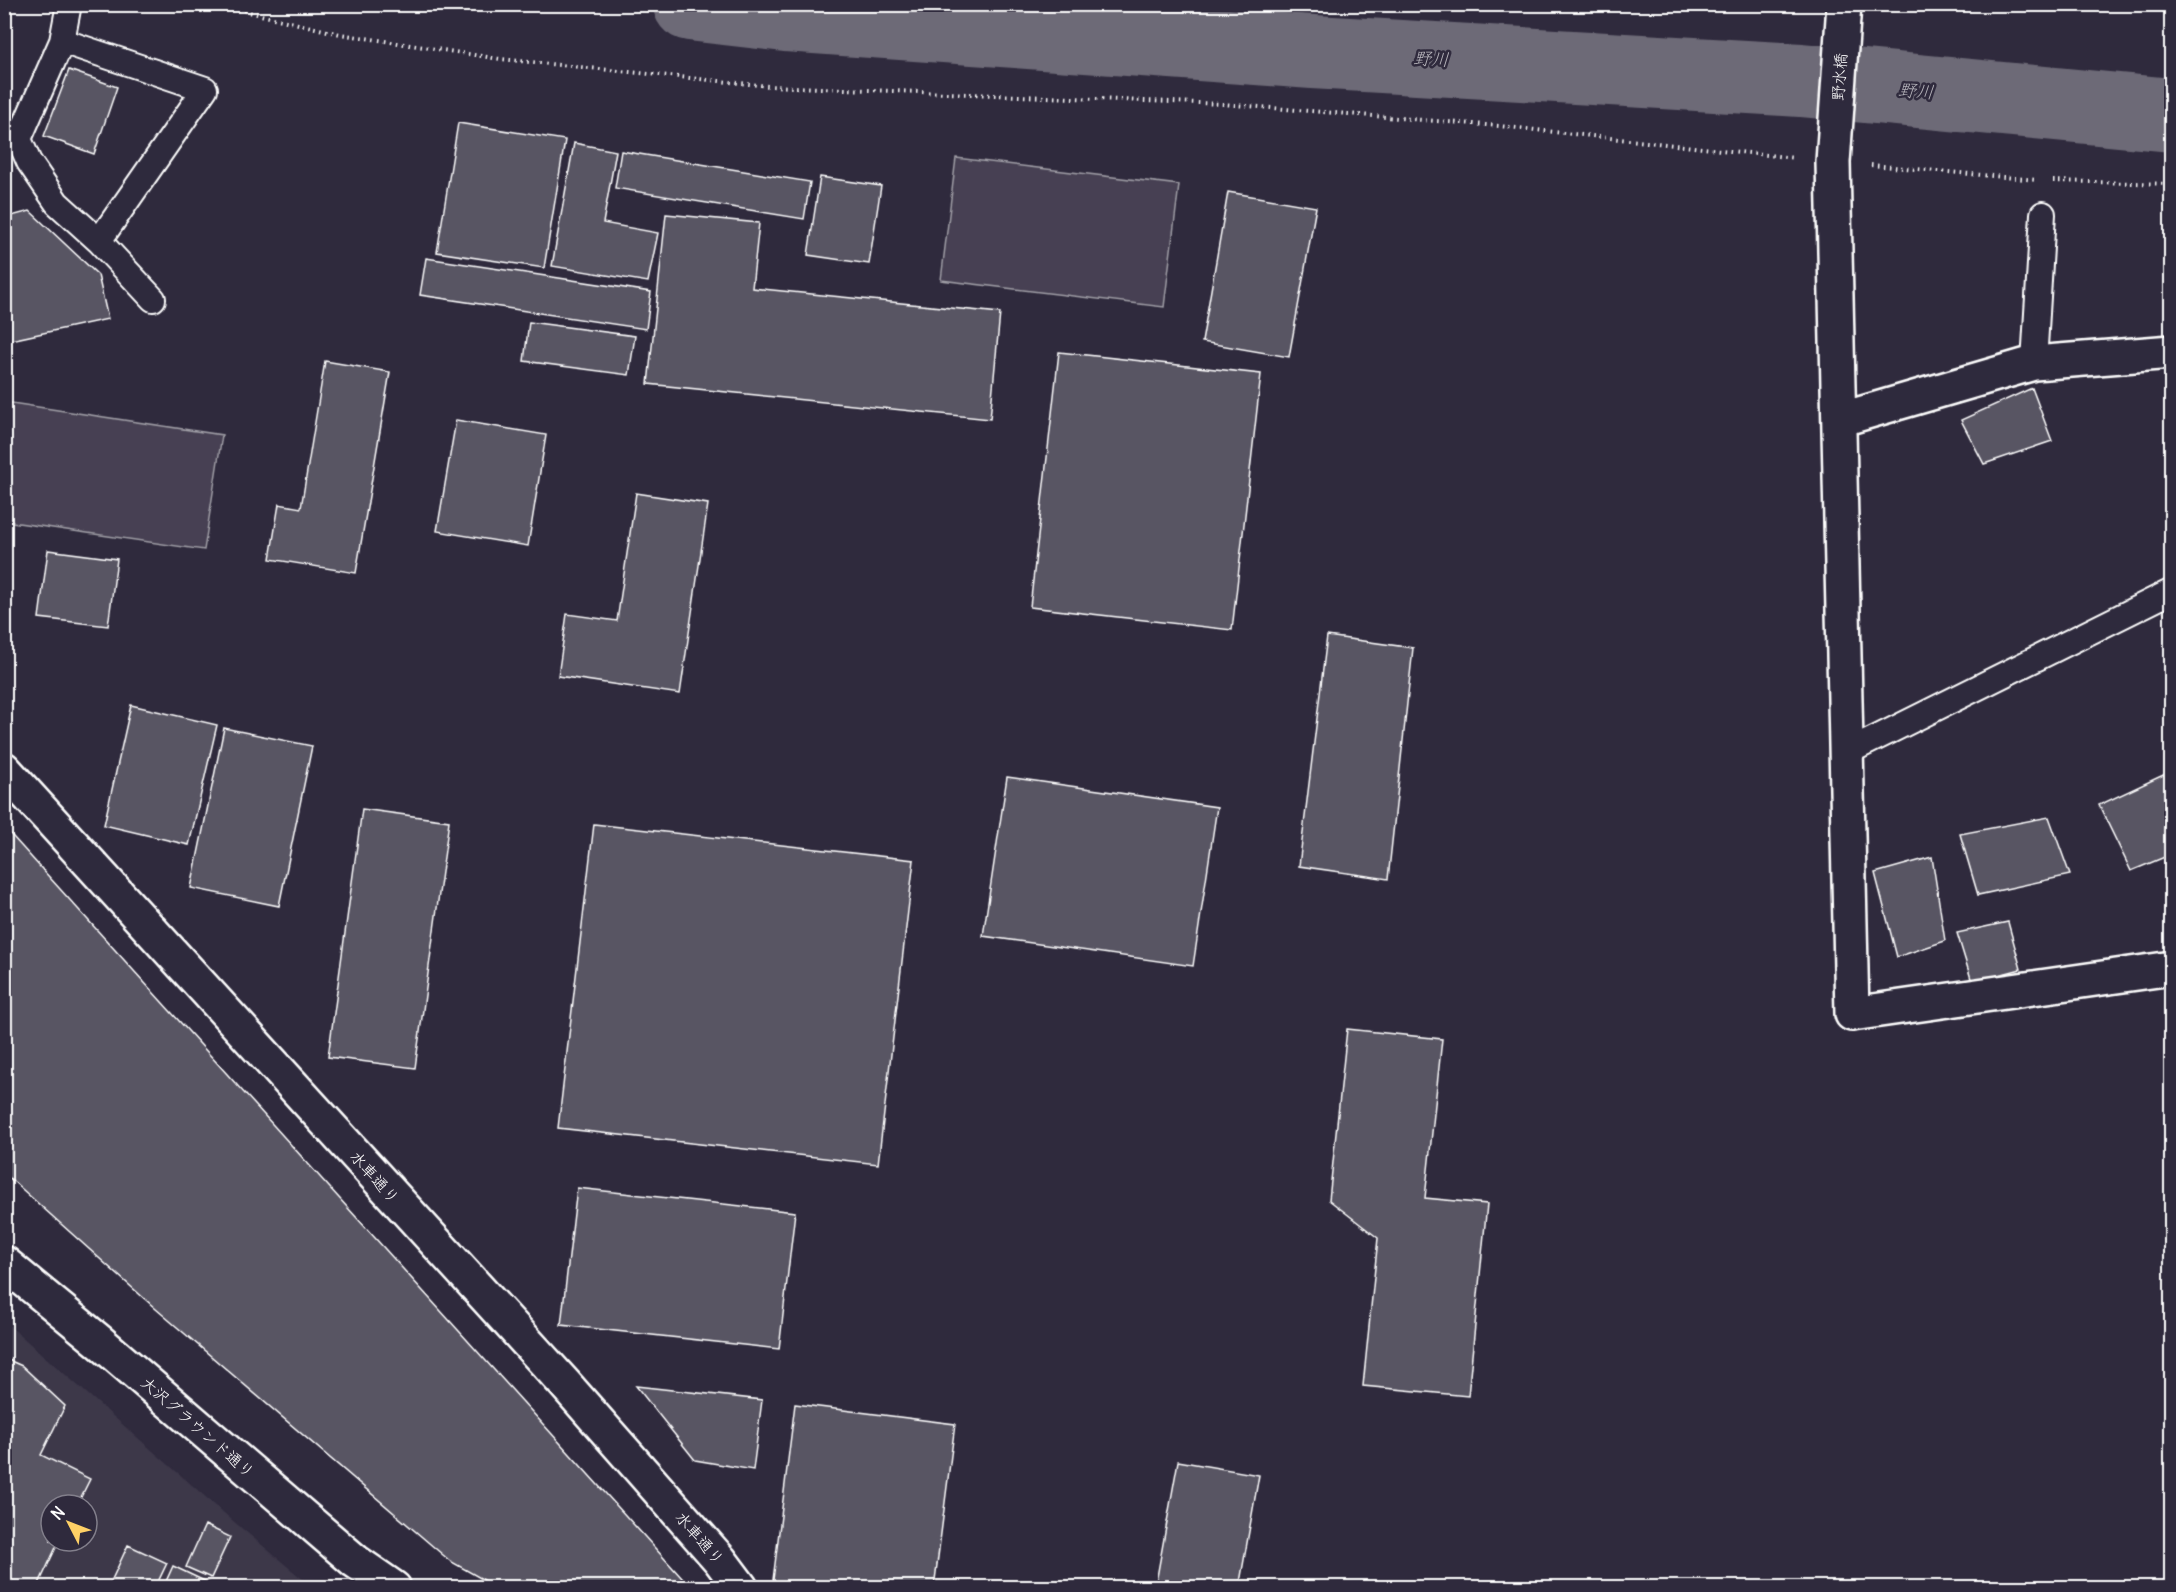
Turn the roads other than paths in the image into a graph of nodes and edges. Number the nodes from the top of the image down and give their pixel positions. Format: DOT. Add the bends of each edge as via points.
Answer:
graph roads {
  1 [pos="69,4"];
  2 [pos="1844,4"];
  3 [pos="62,41"];
  4 [pos="12,138"];
  5 [pos="2043,214"];
  6 [pos="99,241"];
  7 [pos="153,299"];
  8 [pos="2172,351"];
  9 [pos="2034,363"];
  10 [pos="1839,420"];
  11 [pos="2172,591"];
  12 [pos="1846,753"];
  13 [pos="4,769"];
  14 [pos="2172,968"];
  15 [pos="4,1263"];
  16 [pos="394,1587"];
  17 [pos="741,1587"];
  1 -- 3 [label="lane"];
  2 -- 10 [label="street, 野水橋" via="1834,156"];
  3 -- 4 [label="lane"];
  3 -- 6 [label="lane" via="206,89"];
  4 -- 6 [label="lane" via="57,203"];
  5 -- 9 [label="lane"];
  6 -- 7 [label="lane"];
  8 -- 9 [label="street"];
  9 -- 10 [label="street"];
  10 -- 12 [label="street, 野水橋"];
  11 -- 12 [label="lane"];
  12 -- 14 [label="street, 野水橋" via="1852,1014"];
  13 -- 17 [label="street, 水車通り" via="565,1384"];
  15 -- 16 [label="street, 大沢グラウンド通り" via="355,1561"];
}
